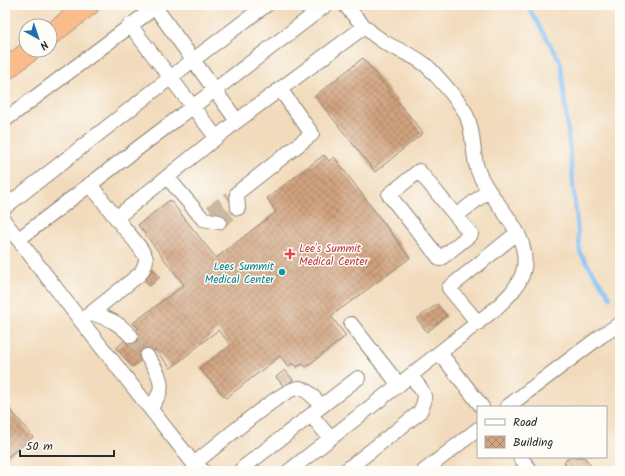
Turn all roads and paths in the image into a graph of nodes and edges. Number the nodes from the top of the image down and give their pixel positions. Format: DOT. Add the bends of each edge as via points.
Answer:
graph roads {
  1 [pos="89,5"];
  2 [pos="266,5"];
  3 [pos="326,5"];
  4 [pos="345,5"];
  5 [pos="156,6"];
  6 [pos="130,25"];
  7 [pos="364,27"];
  8 [pos="58,29"];
  9 [pos="21,58"];
  10 [pos="193,60"];
  11 [pos="5,70"];
  12 [pos="171,77"];
  13 [pos="280,89"];
  14 [pos="215,91"];
  15 [pos="193,107"];
  16 [pos="5,120"];
  17 [pos="237,121"];
  18 [pos="216,137"];
  19 [pos="167,177"];
  20 [pos="90,184"];
  21 [pos="488,191"];
  22 [pos="235,200"];
  23 [pos="5,207"];
  24 [pos="456,216"];
  25 [pos="116,218"];
  26 [pos="211,218"];
  27 [pos="5,222"];
  28 [pos="517,233"];
  29 [pos="19,239"];
  30 [pos="86,317"];
  31 [pos="478,323"];
  32 [pos="351,324"];
  33 [pos="620,324"];
  34 [pos="131,336"];
  35 [pos="440,353"];
  36 [pos="147,356"];
  37 [pos="358,378"];
  38 [pos="405,381"];
  39 [pos="481,406"];
  40 [pos="507,406"];
  41 [pos="151,408"];
  42 [pos="316,410"];
  43 [pos="477,430"];
  44 [pos="330,438"];
  45 [pos="521,458"];
  46 [pos="199,467"];
  47 [pos="291,470"];
  48 [pos="241,471"];
  49 [pos="345,471"];
  50 [pos="424,471"];
  51 [pos="531,471"];
  1 -- 8 [label="highway"];
  2 -- 10 [label="street"];
  3 -- 14 [label="street"];
  4 -- 7 [label="street"];
  5 -- 6 [label="street"];
  5 -- 10 [label="street"];
  6 -- 12 [label="street"];
  6 -- 16 [label="street"];
  7 -- 13 [label="street"];
  7 -- 21 [label="street" via="430,68 465,112 478,168"];
  9 -- 11 [label="highway"];
  10 -- 12 [label="street"];
  10 -- 14 [label="street"];
  12 -- 15 [label="street"];
  12 -- 23 [label="street"];
  13 -- 17 [label="street"];
  13 -- 22 [label="street" via="312,134"];
  14 -- 15 [label="street"];
  14 -- 17 [label="street"];
  15 -- 18 [label="street"];
  15 -- 20 [label="street"];
  17 -- 18 [label="street"];
  18 -- 19 [label="street"];
  19 -- 25 [label="street"];
  19 -- 26 [label="street"];
  20 -- 25 [label="street"];
  20 -- 29 [label="street"];
  21 -- 24 [label="street"];
  21 -- 28 [label="street"];
  24 -- 24 [label="street" via="419,171 389,195 440,259 470,234"];
  25 -- 30 [label="street" via="142,251 146,258 145,266 140,274"];
  27 -- 29 [label="street"];
  28 -- 31 [label="street" via="524,250 524,268 518,283 510,295"];
  28 -- 31 [label="street" via="450,288"];
  29 -- 30 [label="street"];
  30 -- 34 [label="street" via="113,320"];
  30 -- 41 [label="street"];
  31 -- 35 [label="street"];
  32 -- 38 [label="street"];
  33 -- 40 [label="street"];
  35 -- 38 [label="street"];
  35 -- 39 [label="street"];
  36 -- 41 [label="street" via="160,380 160,393"];
  37 -- 42 [label="street"];
  38 -- 44 [label="street"];
  38 -- 49 [label="street" via="424,394 424,404 419,413"];
  41 -- 46 [label="street"];
  42 -- 44 [label="street"];
  42 -- 46 [label="street" via="305,389 297,388 285,393"];
  42 -- 48 [label="street"];
  43 -- 50 [label="street"];
  44 -- 47 [label="street"];
  45 -- 51 [label="street"];
}
